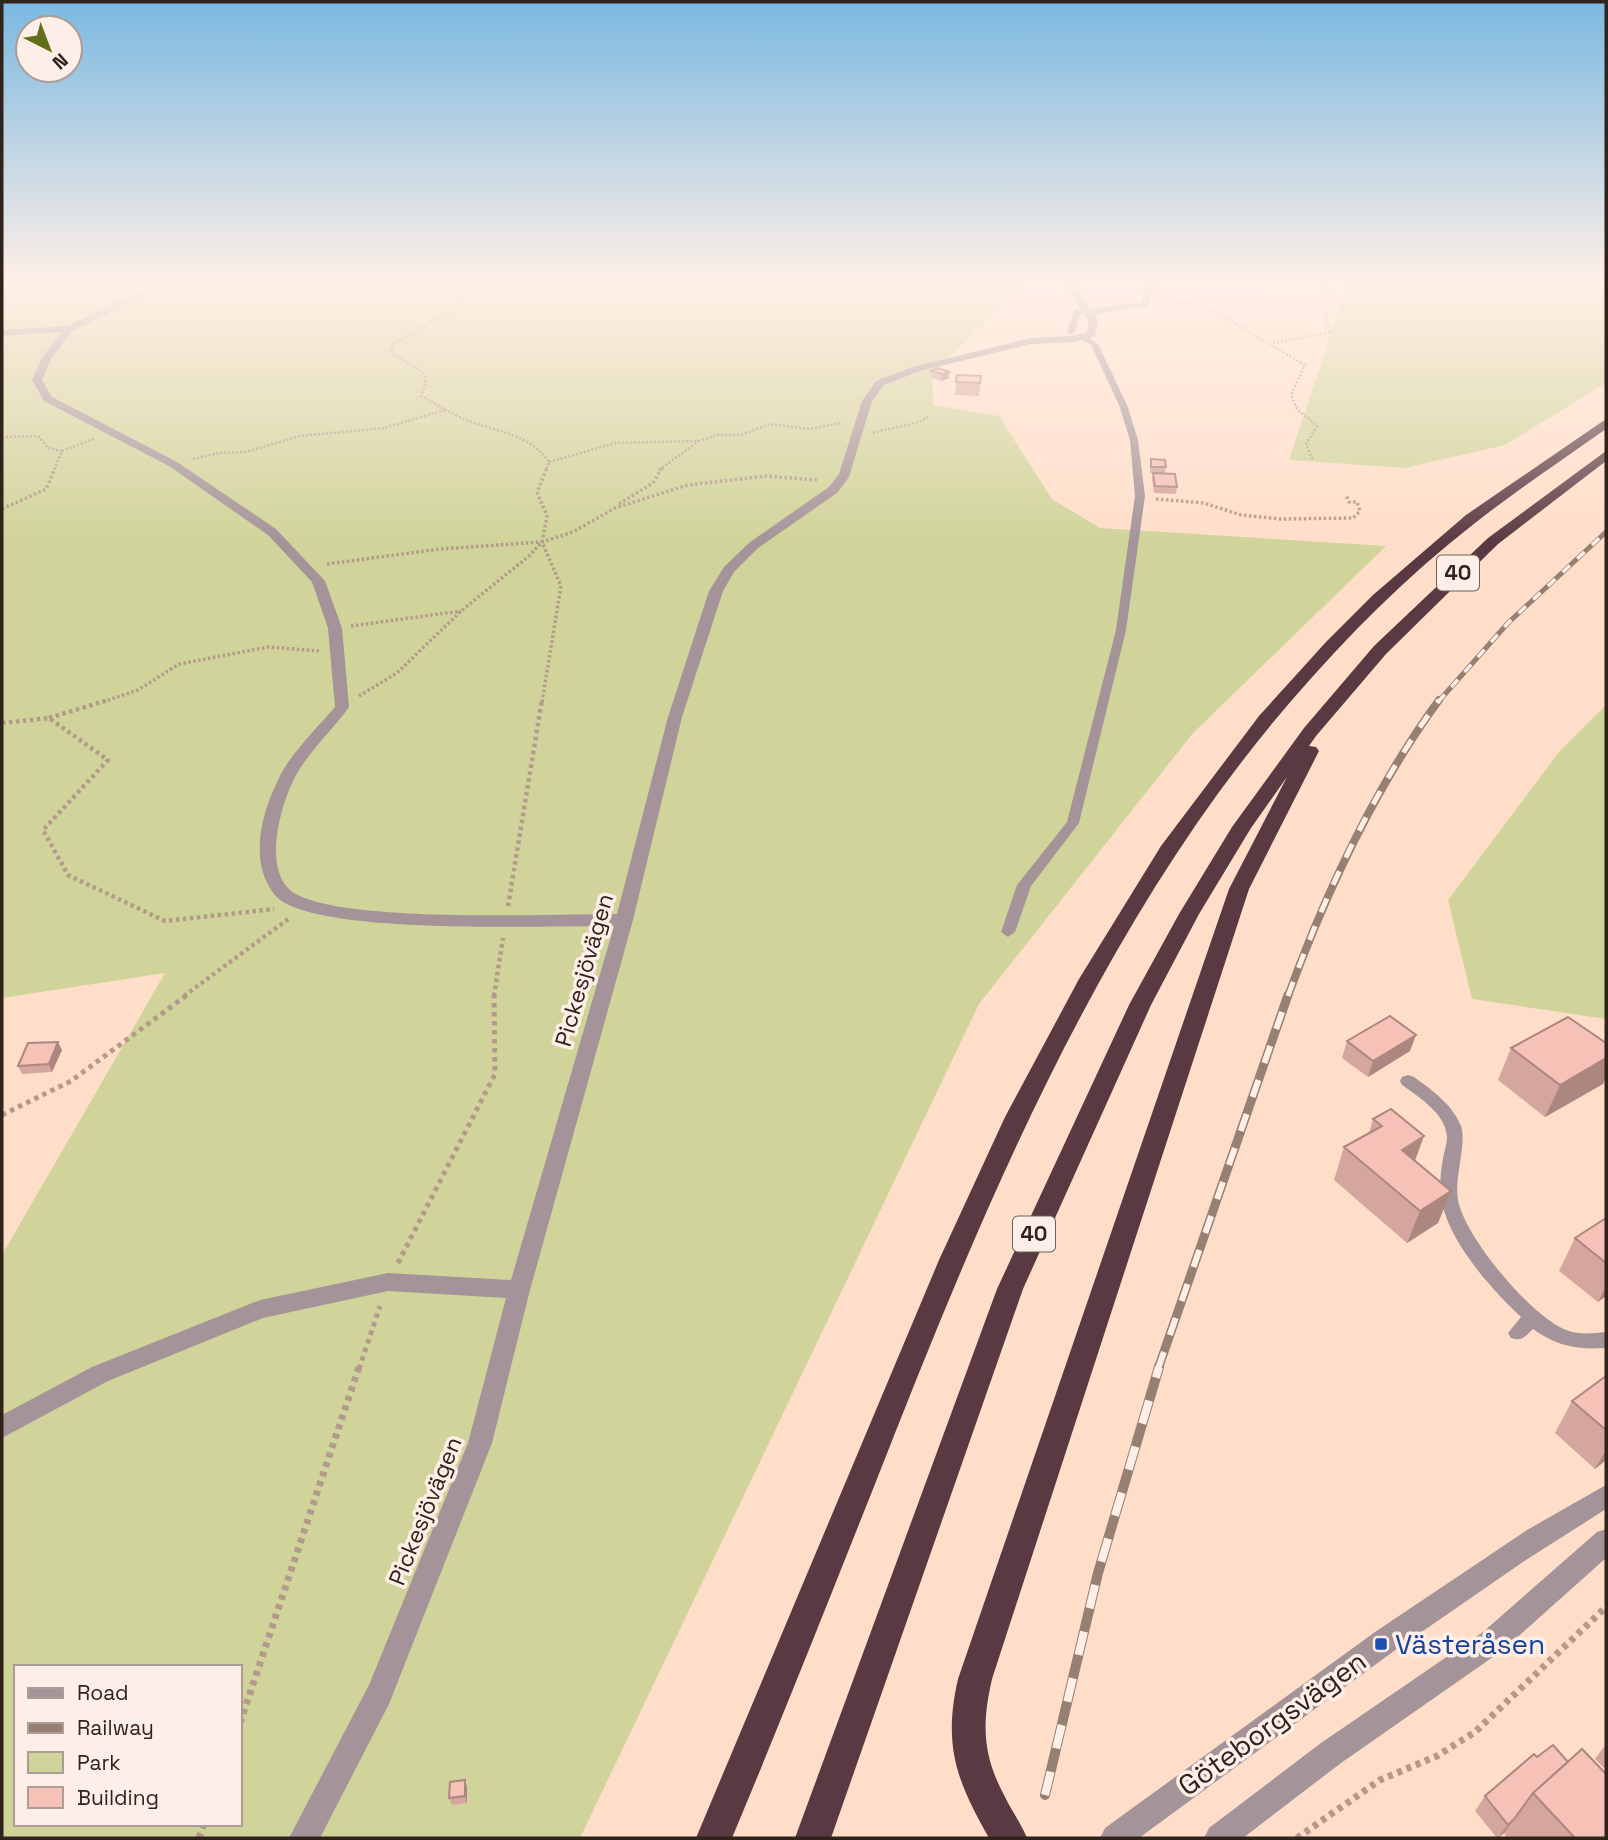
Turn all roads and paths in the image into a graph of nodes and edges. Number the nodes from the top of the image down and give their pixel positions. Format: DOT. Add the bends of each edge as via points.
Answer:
graph roads {
  1 [pos="41,371"];
  2 [pos="421,371"];
  3 [pos="913,371"];
  4 [pos="1107,371"];
  5 [pos="1303,371"];
  6 [pos="445,410"];
  7 [pos="928,417"];
  8 [pos="1606,423"];
  9 [pos="860,426"];
  10 [pos="108,431"];
  11 [pos="2,437"];
  12 [pos="699,441"];
  13 [pos="62,451"];
  14 [pos="1606,455"];
  15 [pos="1313,460"];
  16 [pos="549,462"];
  17 [pos="173,464"];
  18 [pos="839,483"];
  19 [pos="1346,495"];
  20 [pos="1140,496"];
  21 [pos="2,509"];
  22 [pos="612,509"];
  23 [pos="542,542"];
  24 [pos="307,569"];
  25 [pos="461,611"];
  26 [pos="335,628"];
  27 [pos="337,648"];
  28 [pos="1340,697"];
  29 [pos="342,706"];
  30 [pos="48,718"];
  31 [pos="2,723"];
  32 [pos="306,906"];
  33 [pos="506,917"];
  34 [pos="624,920"];
  35 [pos="1008,932"];
  36 [pos="1408,1081"];
  37 [pos="2,1115"];
  38 [pos="388,1282"];
  39 [pos="519,1290"];
  40 [pos="1532,1318"];
  41 [pos="1517,1333"];
  42 [pos="1606,1340"];
  43 [pos="2,1427"];
  44 [pos="1606,1496"];
  45 [pos="1606,1541"];
  46 [pos="1606,1607"];
  47 [pos="242,1717"];
  48 [pos="304,1838"];
  49 [pos="714,1838"];
  50 [pos="813,1838"];
  51 [pos="1009,1838"];
  52 [pos="1115,1838"];
  53 [pos="1219,1838"];
  54 [pos="1297,1838"];
  1 -- 10 [label="street" via="37,380 48,399"];
  2 -- 6 [label="path" via="426,382 421,396"];
  3 -- 9 [label="street, Pickesjövägen" via="873,390"];
  4 -- 20 [label="lane" via="1134,440"];
  5 -- 15 [label="path" via="1291,395 1297,409 1317,426 1306,444"];
  6 -- 16 [label="path" via="525,440 543,451"];
  6 -- 17 [label="path" via="384,428 300,436 246,452"];
  7 -- 9 [label="path" via="918,424 897,425 879,433"];
  8 -- 49 [label="highway, 40" via="1455,531 1340,639 1266,720 1194,815 1140,898 1083,991 1006,1139 948,1267"];
  9 -- 12 [label="path" via="809,429 769,424 741,435"];
  9 -- 18 [label="street, Pickesjövägen"];
  10 -- 13 [label="path"];
  10 -- 17 [label="street"];
  11 -- 13 [label="path" via="38,436 48,448"];
  12 -- 16 [label="path" via="615,443"];
  12 -- 22 [label="path" via="659,470 653,483"];
  13 -- 21 [label="path" via="46,489"];
  14 -- 28 [label="highway, 40" via="1452,578"];
  16 -- 23 [label="path" via="537,492 547,516"];
  17 -- 24 [label="street" via="272,532"];
  18 -- 22 [label="path" via="785,475 732,478 664,491"];
  18 -- 34 [label="street, Pickesjövägen" via="813,507 754,545 716,591 675,717"];
  19 -- 20 [label="path" via="1349,502 1357,502 1360,511 1353,518 1241,515 1204,503"];
  20 -- 35 [label="lane" via="1121,630 1073,823 1024,886"];
  22 -- 23 [label="path" via="571,533"];
  23 -- 24 [label="path" via="342,560"];
  23 -- 25 [label="path"];
  23 -- 33 [label="path" via="561,586"];
  24 -- 26 [label="street" via="318,581"];
  25 -- 26 [label="path"];
  25 -- 29 [label="path" via="397,673"];
  26 -- 27 [label="street"];
  27 -- 29 [label="street"];
  27 -- 30 [label="path" via="318,652 268,647 178,664 138,690"];
  28 -- 50 [label="highway, 40" via="1242,827 1189,914 1071,1151 1010,1289"];
  28 -- 51 [label="highway" via="1239,889 975,1679 967,1722 972,1759 984,1798"];
  29 -- 32 [label="street" via="287,776 270,820 267,861 281,892"];
  30 -- 31 [label="path"];
  30 -- 32 [label="path" via="108,760 43,830 68,875 165,920"];
  32 -- 33 [label="street" via="372,918"];
  32 -- 37 [label="path" via="71,1081"];
  33 -- 34 [label="street"];
  33 -- 38 [label="path" via="494,998 495,1074"];
  34 -- 39 [label="street, Pickesjövägen"];
  36 -- 40 [label="lane" via="1432,1098 1455,1136 1448,1193 1454,1217 1489,1270"];
  38 -- 39 [label="street"];
  38 -- 43 [label="street" via="260,1309 100,1374"];
  38 -- 47 [label="path"];
  39 -- 48 [label="street, Pickesjövägen" via="480,1443 379,1694"];
  40 -- 41 [label="lane"];
  40 -- 42 [label="lane" via="1562,1338"];
  44 -- 52 [label="street, Göteborgsvägen" via="1381,1644"];
  45 -- 53 [label="street" via="1493,1640"];
  46 -- 54 [label="path" via="1475,1732 1437,1756 1380,1780"];
}
